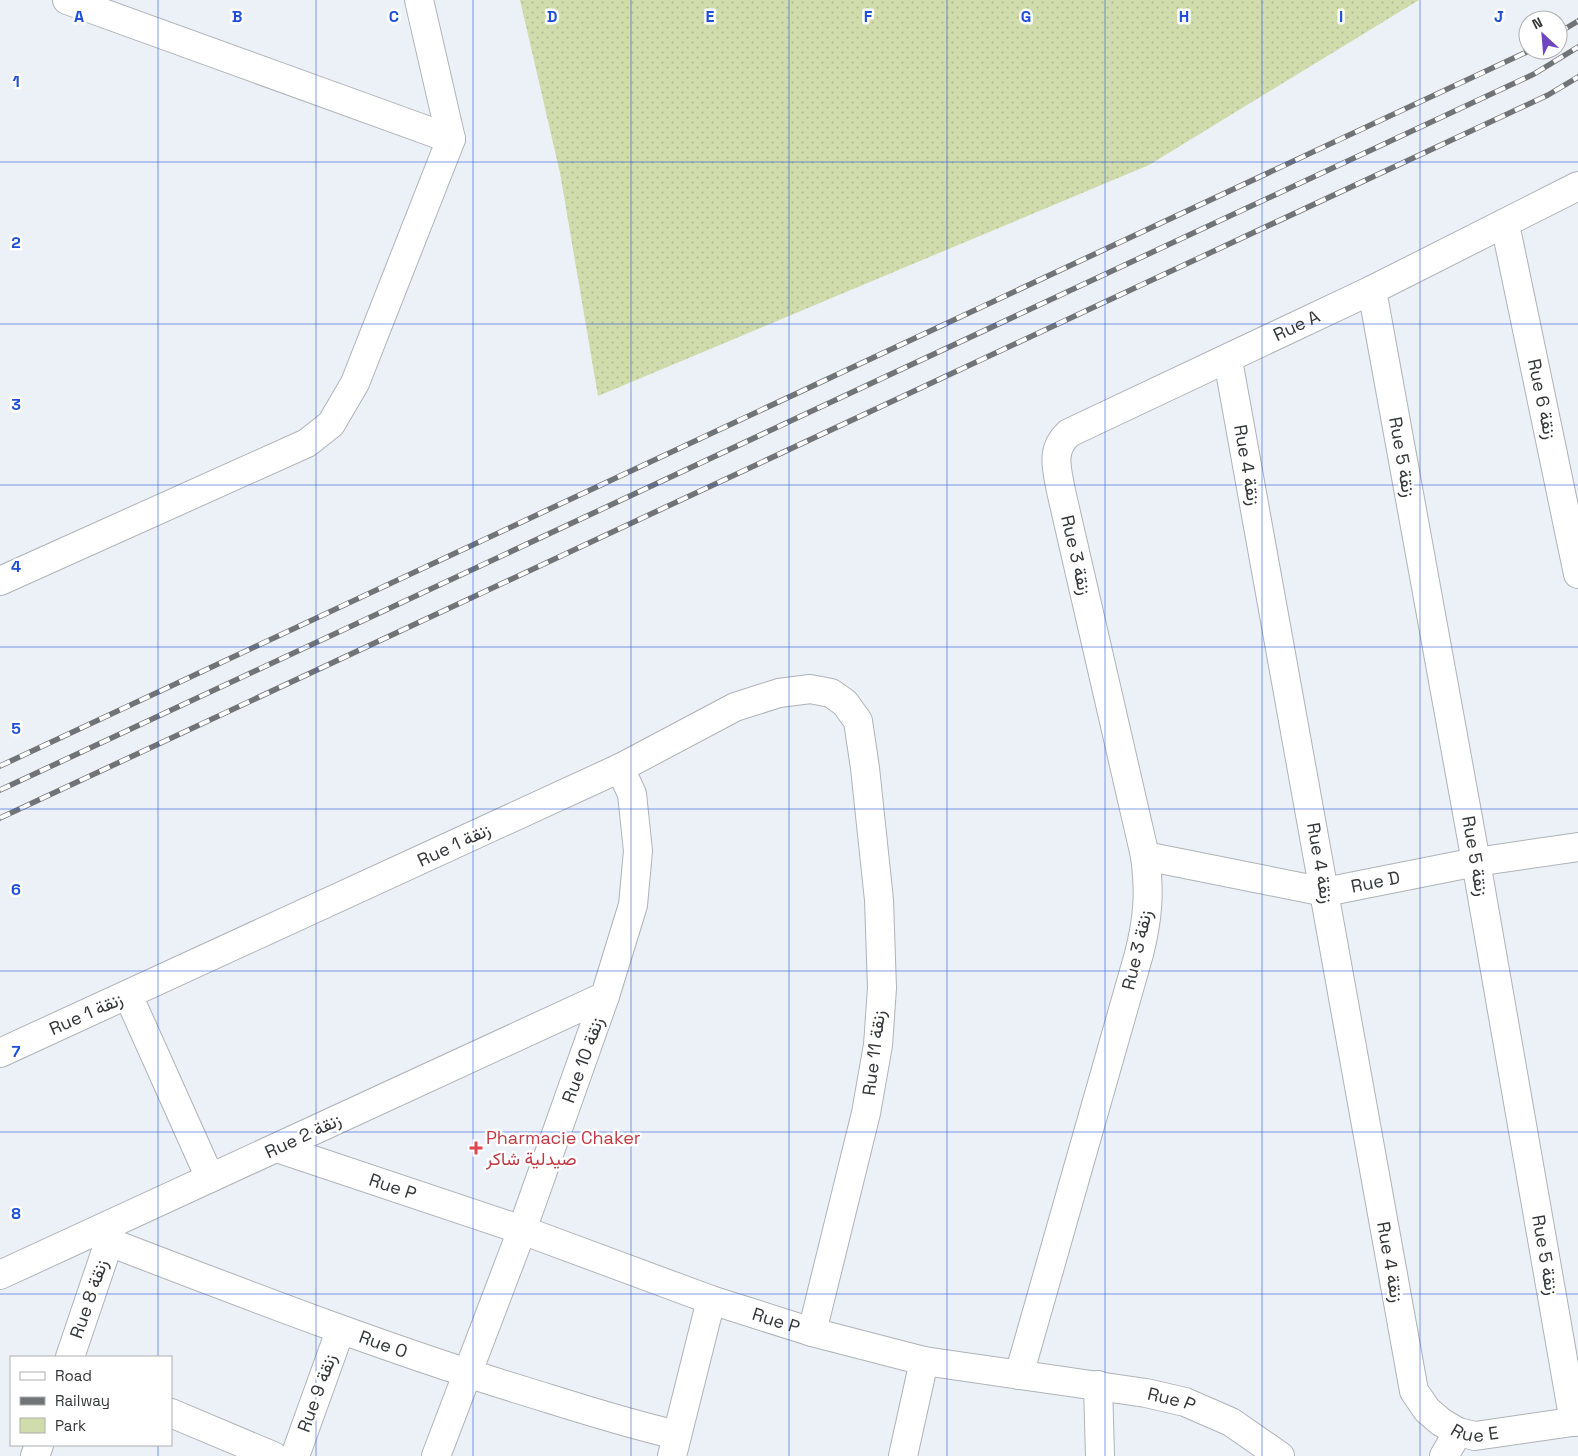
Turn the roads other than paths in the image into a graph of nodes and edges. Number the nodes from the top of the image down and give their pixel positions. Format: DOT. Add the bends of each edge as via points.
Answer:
graph roads {
  1 [pos="67,0"];
  2 [pos="419,0"];
  3 [pos="451,139"];
  4 [pos="1578,186"];
  5 [pos="1505,224"];
  6 [pos="1372,290"];
  7 [pos="1228,360"];
  8 [pos="1061,491"];
  9 [pos="1578,572"];
  10 [pos="0,581"];
  11 [pos="620,768"];
  12 [pos="865,768"];
  13 [pos="1578,847"];
  14 [pos="1145,856"];
  15 [pos="1476,862"];
  16 [pos="1325,892"];
  17 [pos="128,995"];
  18 [pos="605,996"];
  19 [pos="0,1053"];
  20 [pos="276,1148"];
  21 [pos="210,1178"];
  22 [pos="522,1230"];
  23 [pos="106,1235"];
  24 [pos="0,1275"];
  25 [pos="711,1300"];
  26 [pos="340,1330"];
  27 [pos="812,1332"];
  28 [pos="70,1356"];
  29 [pos="924,1361"];
  30 [pos="1409,1367"];
  31 [pos="468,1374"];
  32 [pos="1019,1375"];
  33 [pos="1098,1385"];
  34 [pos="172,1413"];
  35 [pos="1576,1422"];
  36 [pos="1458,1432"];
  37 [pos="675,1446"];
  38 [pos="273,1456"];
  39 [pos="295,1456"];
  40 [pos="436,1456"];
  41 [pos="903,1456"];
  42 [pos="1100,1456"];
  43 [pos="1280,1456"];
  44 [pos="1444,1456"];
  1 -- 3 [label="street"];
  2 -- 3 [label="street"];
  3 -- 10 [label="street" via="355,383 331,424 307,443"];
  4 -- 5 [label="street, Rue A"];
  5 -- 6 [label="street, Rue A"];
  5 -- 9 [label="street, Rue 6 زنقة"];
  6 -- 7 [label="street, Rue A"];
  6 -- 15 [label="street, Rue 5 زنقة"];
  7 -- 8 [label="street, Rue A" via="1068,433 1058,446"];
  7 -- 16 [label="street, Rue 4 زنقة"];
  8 -- 14 [label="street, Rue 3 زنقة"];
  11 -- 12 [label="street, Rue 1 زنقة" via="735,707 779,693 810,689 831,693 852,712 858,721"];
  11 -- 17 [label="street, Rue 1 زنقة"];
  11 -- 18 [label="street, Rue 10 زنقة" via="632,794 638,852 632,905"];
  12 -- 27 [label="street, Rue 11 زنقة" via="879,900 882,988 878,1045 866,1113"];
  13 -- 15 [label="street, Rue D"];
  14 -- 16 [label="street, Rue D"];
  14 -- 32 [label="street, Rue 3 زنقة" via="1150,887 1147,922"];
  15 -- 16 [label="street, Rue D"];
  15 -- 35 [label="street, Rue 5 زنقة"];
  16 -- 30 [label="street, Rue 4 زنقة"];
  17 -- 19 [label="street, Rue 1 زنقة"];
  17 -- 21 [label="street"];
  18 -- 20 [label="street, Rue 2 زنقة"];
  18 -- 22 [label="street, Rue 10 زنقة"];
  20 -- 21 [label="street, Rue 2 زنقة"];
  20 -- 22 [label="street, Rue P"];
  21 -- 23 [label="street, Rue 2 زنقة"];
  22 -- 25 [label="street, Rue P"];
  22 -- 31 [label="street, Rue 10 زنقة"];
  23 -- 24 [label="street, Rue 2 زنقة"];
  23 -- 26 [label="street, Rue O"];
  23 -- 28 [label="street, Rue 8 زنقة"];
  25 -- 27 [label="street, Rue P"];
  25 -- 37 [label="street"];
  26 -- 31 [label="street, Rue O"];
  26 -- 39 [label="street, Rue 9 زنقة"];
  27 -- 29 [label="street, Rue P"];
  29 -- 32 [label="street, Rue P"];
  29 -- 41 [label="street"];
  30 -- 36 [label="street, Rue E" via="1414,1391 1427,1410"];
  31 -- 37 [label="street, Rue O" via="633,1425"];
  31 -- 40 [label="street, Rue 10 زنقة"];
  32 -- 33 [label="street, Rue P"];
  33 -- 42 [label="street"];
  33 -- 43 [label="street, Rue P" via="1184,1402 1231,1422"];
  34 -- 38 [label="street"];
  35 -- 36 [label="street, Rue E" via="1475,1436"];
  36 -- 44 [label="street"];
}
